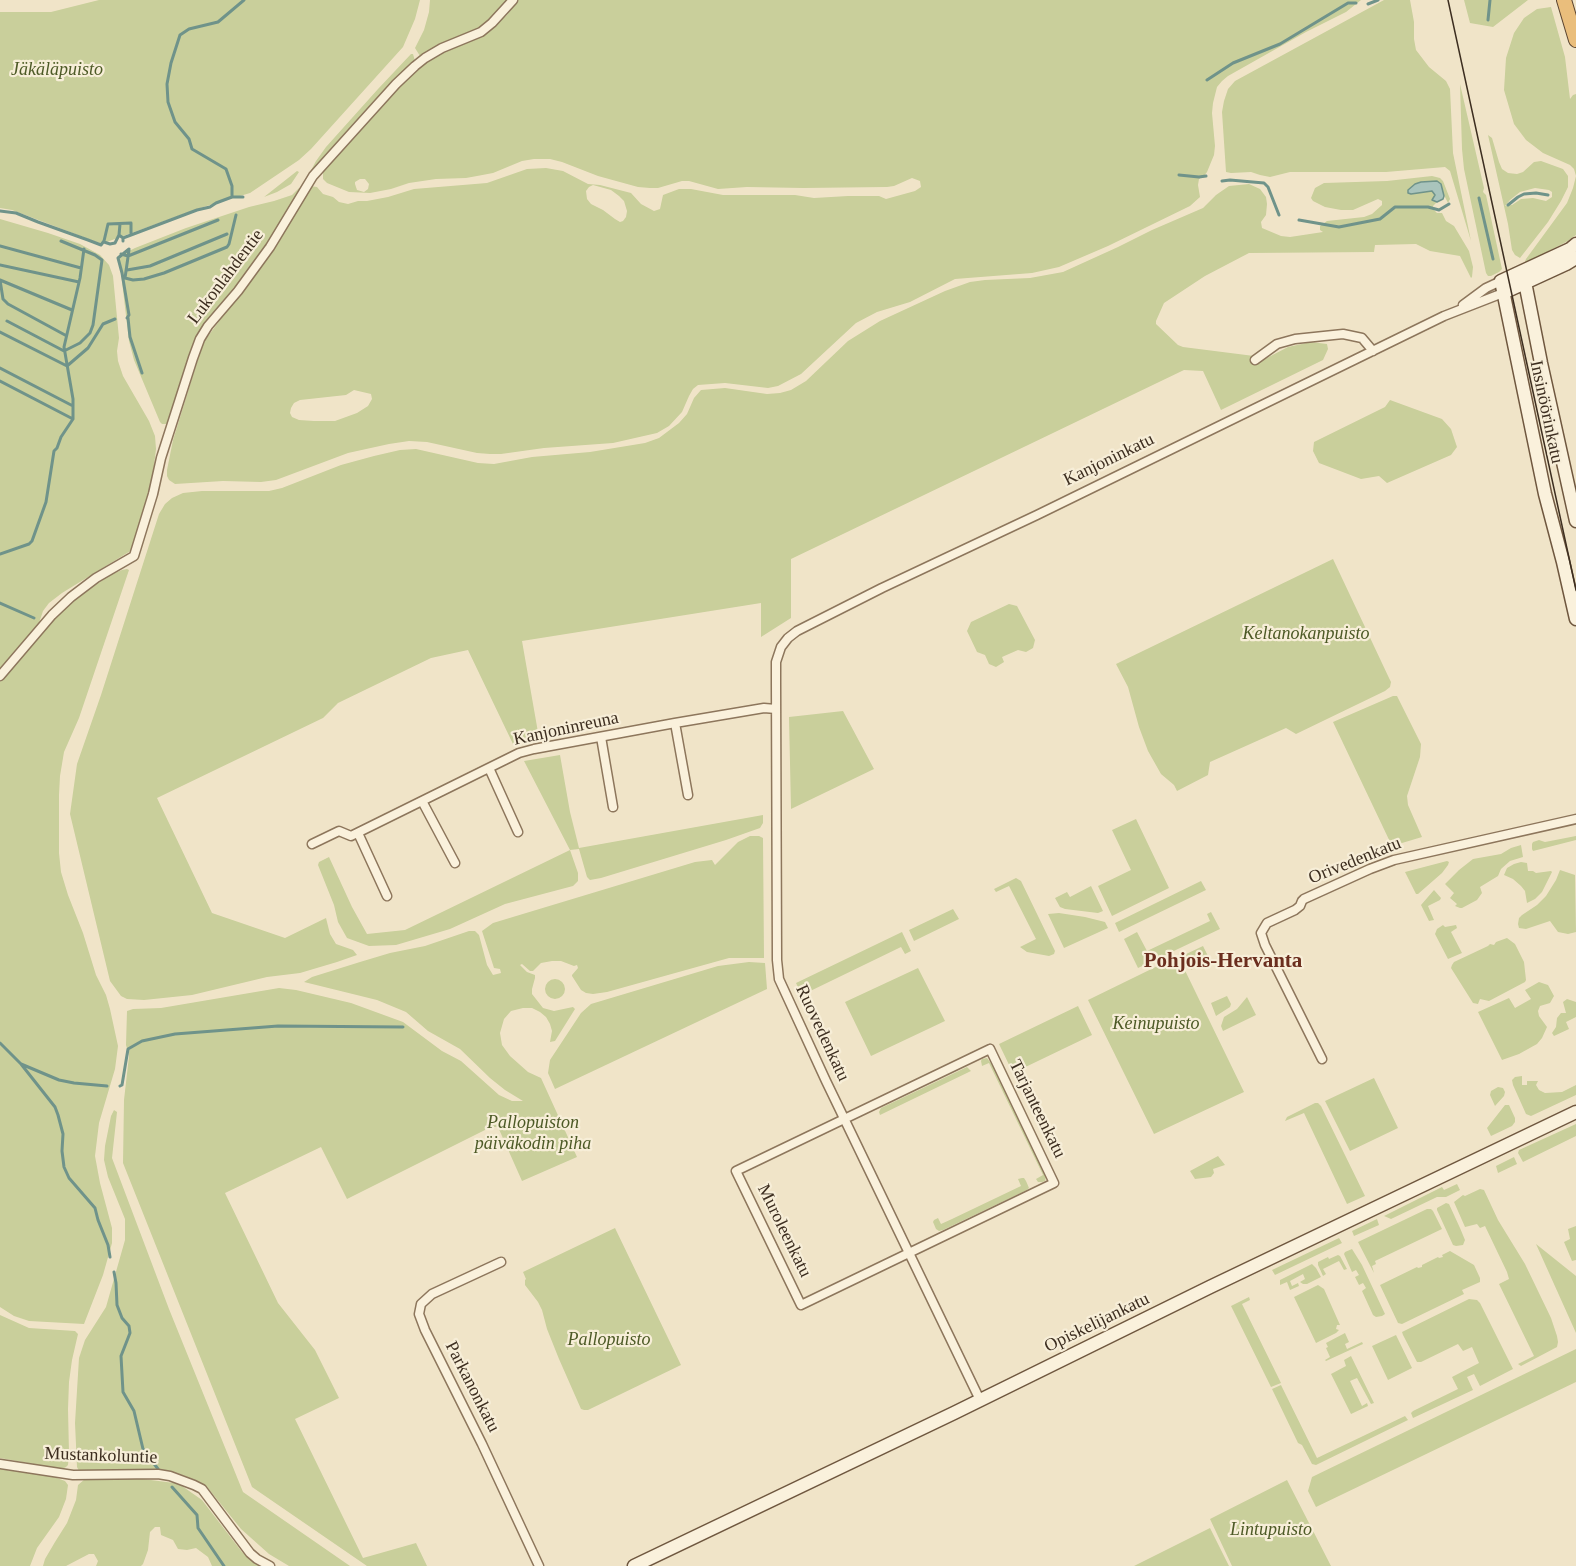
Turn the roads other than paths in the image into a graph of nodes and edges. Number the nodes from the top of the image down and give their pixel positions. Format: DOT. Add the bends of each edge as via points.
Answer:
graph roads {
  1 [pos="513,0"];
  2 [pos="1564,0"];
  3 [pos="1576,39"];
  4 [pos="1576,244"];
  5 [pos="1576,258"];
  6 [pos="1524,277"];
  7 [pos="1502,287"];
  8 [pos="1373,351"];
  9 [pos="1255,360"];
  10 [pos="1576,521"];
  11 [pos="1576,619"];
  12 [pos="781,647"];
  13 [pos="0,676"];
  14 [pos="776,709"];
  15 [pos="675,723"];
  16 [pos="601,737"];
  17 [pos="489,768"];
  18 [pos="688,795"];
  19 [pos="422,801"];
  20 [pos="613,807"];
  21 [pos="1576,819"];
  22 [pos="518,832"];
  23 [pos="358,833"];
  24 [pos="312,844"];
  25 [pos="454,863"];
  26 [pos="387,896"];
  27 [pos="1322,1059"];
  28 [pos="1576,1112"];
  29 [pos="845,1119"];
  30 [pos="910,1252"];
  31 [pos="501,1262"];
  32 [pos="980,1400"];
  33 [pos="0,1464"];
  34 [pos="270,1566"];
  35 [pos="539,1566"];
  36 [pos="634,1566"];
  1 -- 13 [label="street, Lukonlahdentie" via="481,32 442,48 415,66 309,181 279,234 208,326 197,347 134,556 71,597"];
  2 -- 3 [label="highway"];
  4 -- 6 [label="main road, Kanjoninkatu"];
  5 -- 6 [label="main road, Kanjoninkatu"];
  6 -- 7 [label="main road, Kanjoninkatu"];
  6 -- 10 [label="main road, Insinöörinkatu"];
  7 -- 8 [label="street, Kanjoninkatu" via="1486,288 1456,310"];
  7 -- 11 [label="main road, Insinöörinkatu"];
  8 -- 9 [label="street" via="1362,338 1343,334 1277,344"];
  8 -- 12 [label="street, Kanjoninkatu" via="817,621 797,631"];
  12 -- 14 [label="street, Ruovedenkatu" via="776,662"];
  14 -- 15 [label="street, Kanjoninreuna"];
  14 -- 29 [label="street, Ruovedenkatu" via="779,979"];
  15 -- 16 [label="street, Kanjoninreuna"];
  15 -- 18 [label="street"];
  16 -- 17 [label="street, Kanjoninreuna" via="519,753"];
  16 -- 20 [label="street"];
  17 -- 19 [label="street, Kanjoninreuna"];
  17 -- 22 [label="street"];
  19 -- 23 [label="street, Kanjoninreuna"];
  19 -- 25 [label="street"];
  21 -- 27 [label="street, Orivedenkatu" via="1394,860 1304,899 1295,910 1267,923 1261,933 1265,945"];
  23 -- 24 [label="street, Kanjoninreuna" via="351,836 339,831"];
  23 -- 26 [label="street"];
  28 -- 32 [label="main road, Opiskelijankatu"];
  29 -- 30 [label="street, Ruovedenkatu"];
  29 -- 30 [label="street, Muroleenkatu" via="736,1171 801,1305"];
  29 -- 30 [label="street, Tarjanteenkatu" via="990,1049 1054,1183"];
  30 -- 32 [label="street, Ruovedenkatu"];
  31 -- 35 [label="street, Parkanonkatu" via="432,1294 421,1304 419,1314"];
  32 -- 36 [label="main road, Opiskelijankatu"];
  33 -- 34 [label="street, Mustankoluntie" via="73,1475 158,1474 194,1485 202,1489 250,1553"];
}
